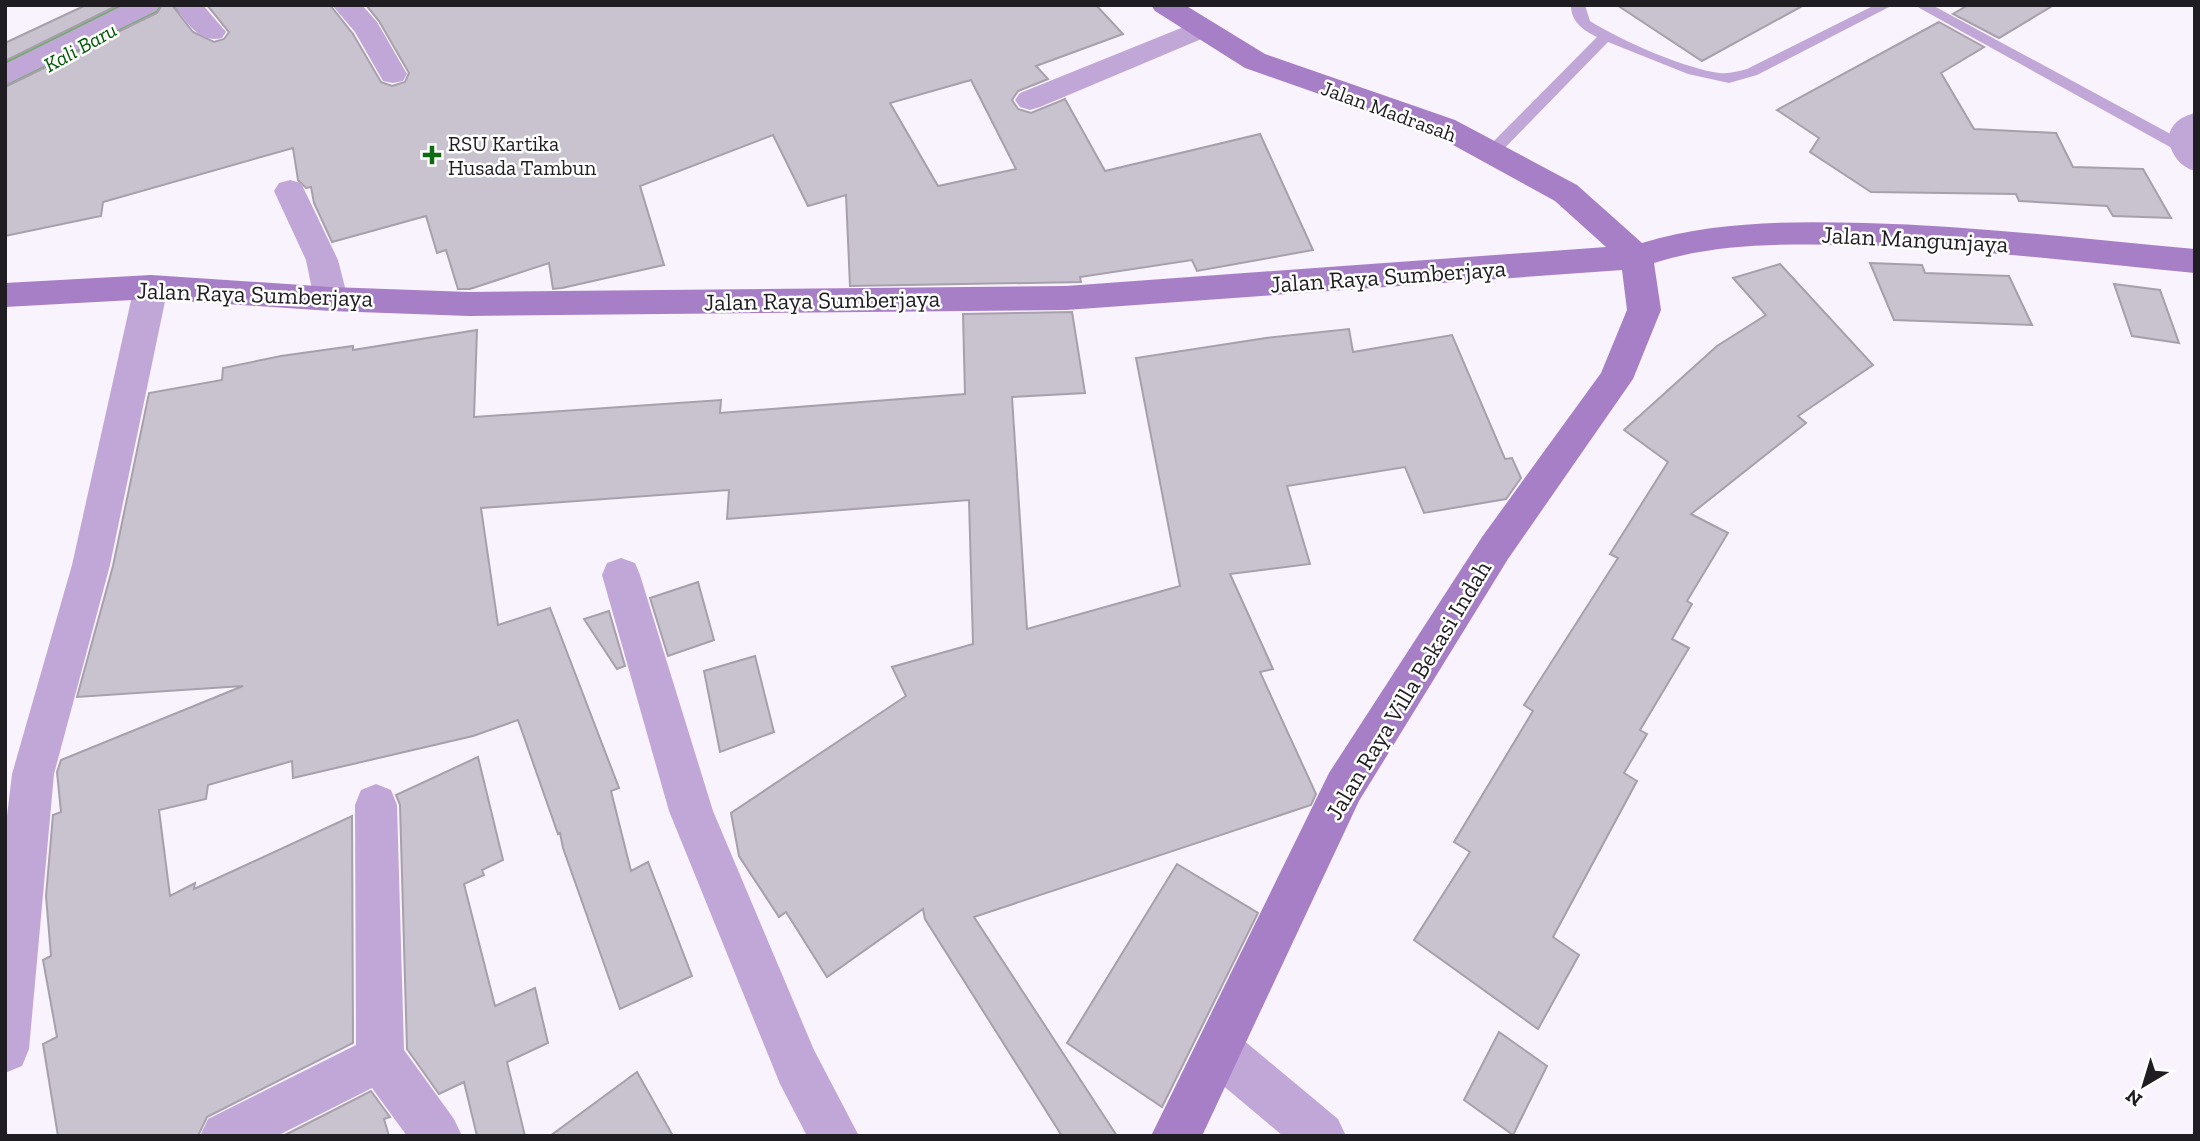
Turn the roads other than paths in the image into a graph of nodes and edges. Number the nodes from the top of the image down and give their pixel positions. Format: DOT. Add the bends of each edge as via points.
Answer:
graph roads {
  1 [pos="146,5"];
  2 [pos="188,5"];
  3 [pos="346,5"];
  4 [pos="1166,5"];
  5 [pos="1578,5"];
  6 [pos="1886,5"];
  7 [pos="1921,5"];
  8 [pos="1201,29"];
  9 [pos="212,32"];
  10 [pos="1605,37"];
  11 [pos="393,74"];
  12 [pos="5,76"];
  13 [pos="1030,100"];
  14 [pos="2191,144"];
  15 [pos="1491,153"];
  16 [pos="290,191"];
  17 [pos="1637,257"];
  18 [pos="2195,261"];
  19 [pos="151,287"];
  20 [pos="5,295"];
  21 [pos="331,299"];
  22 [pos="621,575"];
  23 [pos="376,805"];
  24 [pos="5,1049"];
  25 [pos="1219,1051"];
  26 [pos="380,1058"];
  27 [pos="225,1136"];
  28 [pos="437,1136"];
  29 [pos="834,1136"];
  30 [pos="1176,1136"];
  31 [pos="1321,1136"];
  1 -- 12 [label="street"];
  2 -- 9 [label="street"];
  3 -- 11 [label="street" via="367,28"];
  4 -- 8 [label="street, Jalan Madrasah"];
  5 -- 10 [label="lane" via="1579,17"];
  6 -- 10 [label="lane" via="1732,78 1705,74"];
  7 -- 14 [label="lane"];
  8 -- 13 [label="street"];
  8 -- 15 [label="street, Jalan Madrasah" via="1255,61 1444,127"];
  10 -- 15 [label="lane"];
  15 -- 17 [label="street, Jalan Madrasah" via="1566,193"];
  16 -- 21 [label="street" via="322,260"];
  17 -- 18 [label="street, Jalan Mangunjaya" via="1720,239 1787,232 1931,236"];
  17 -- 21 [label="street, Jalan Raya Sumberjaya" via="1066,298 482,304"];
  17 -- 25 [label="street, Jalan Raya Villa Bekasi Indah" via="1644,310 1616,379 1495,548 1344,787"];
  19 -- 20 [label="street, Jalan Raya Sumberjaya"];
  19 -- 21 [label="street, Jalan Raya Sumberjaya"];
  19 -- 24 [label="street" via="91,565 33,774"];
  22 -- 29 [label="street" via="691,811 797,1067"];
  23 -- 26 [label="street"];
  25 -- 30 [label="street, Jalan Raya Villa Bekasi Indah"];
  25 -- 31 [label="street"];
  26 -- 27 [label="street"];
  26 -- 28 [label="street"];
}
